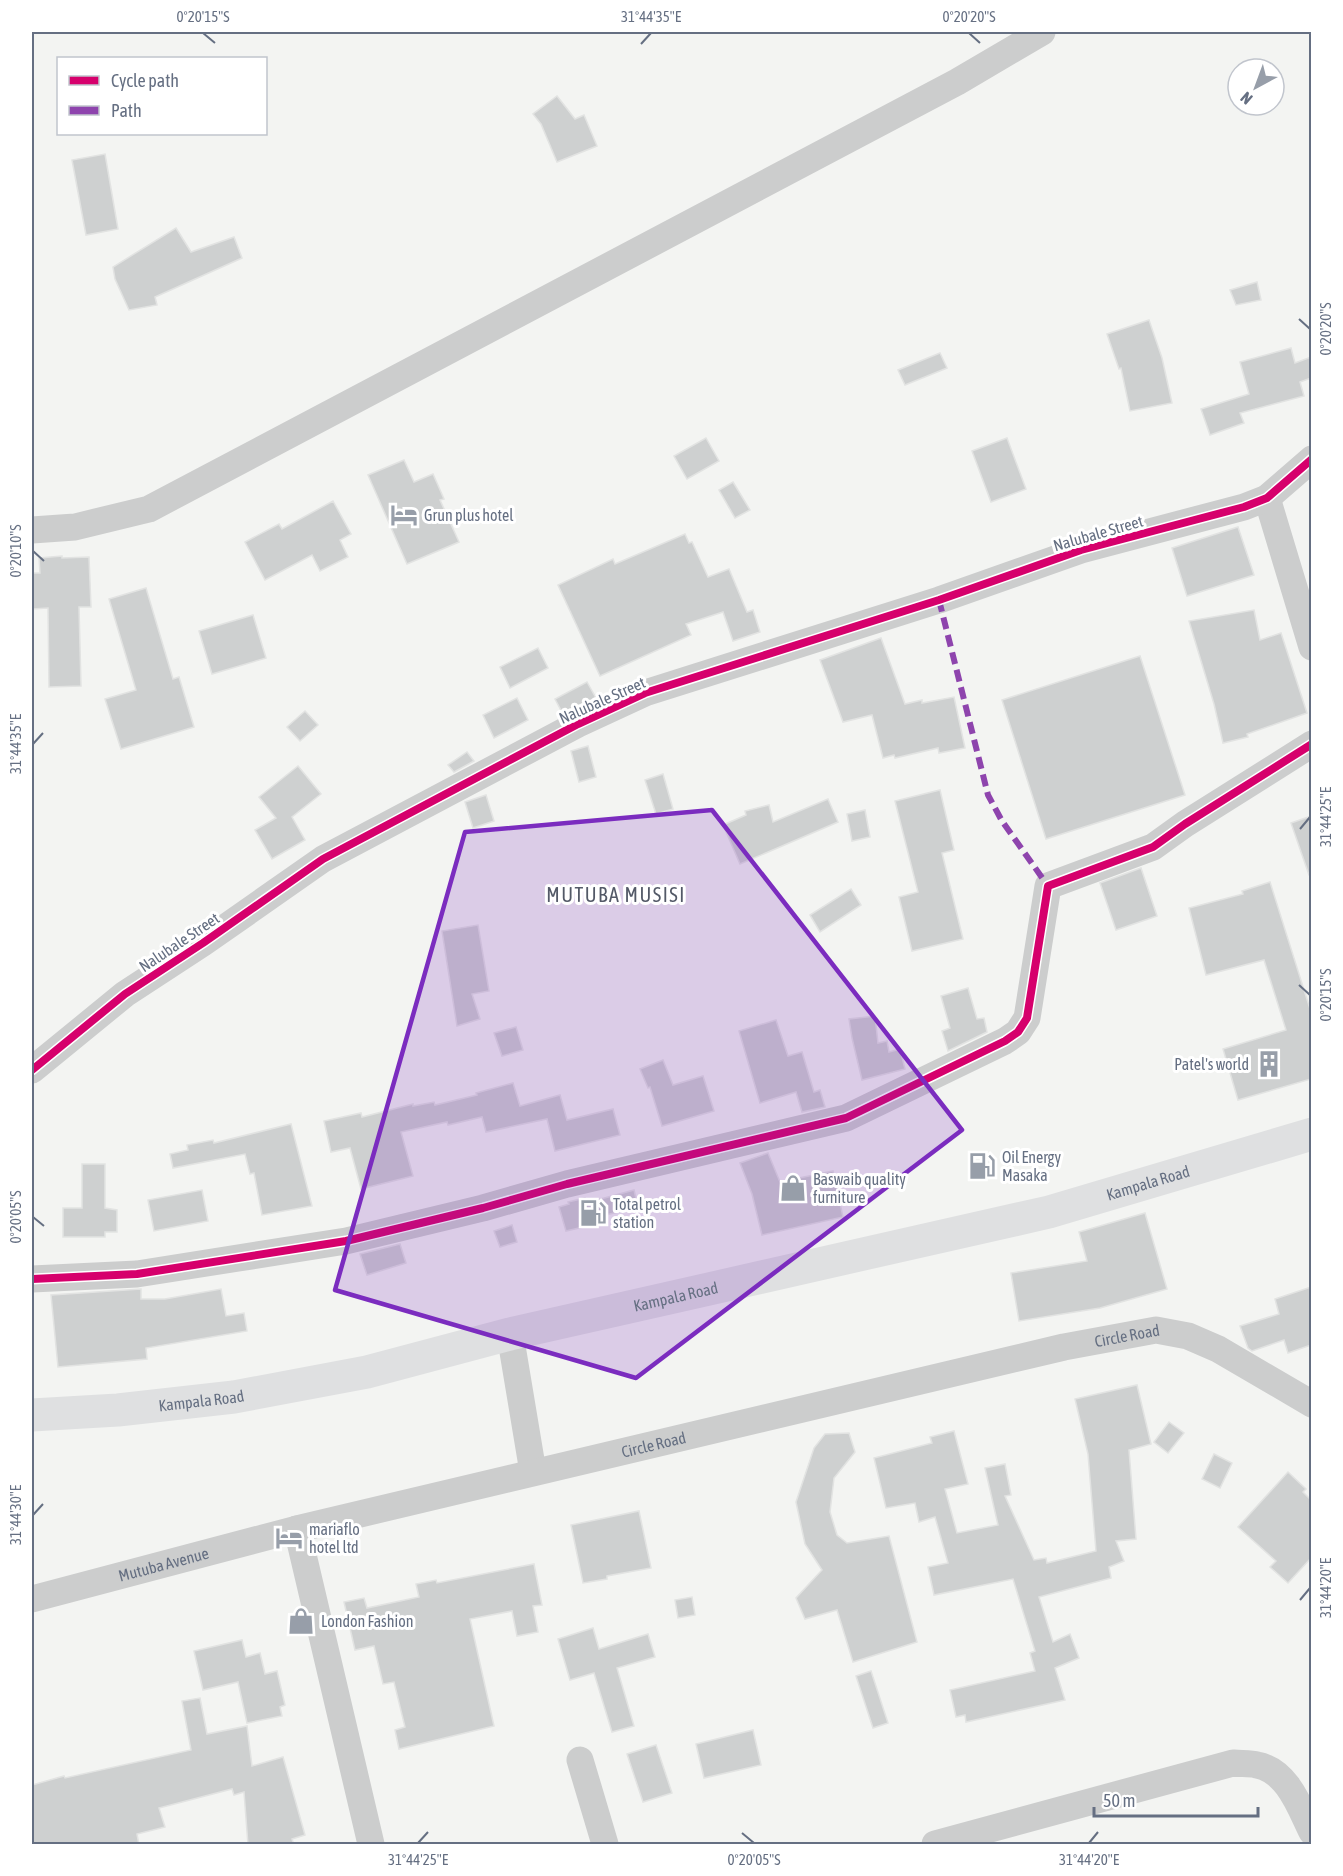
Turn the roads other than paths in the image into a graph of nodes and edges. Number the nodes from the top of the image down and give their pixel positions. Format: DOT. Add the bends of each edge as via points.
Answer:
graph roads {
  1 [pos="1042,32"];
  2 [pos="1311,460"];
  3 [pos="1267,498"];
  4 [pos="32,530"];
  5 [pos="1309,631"];
  6 [pos="1311,744"];
  7 [pos="32,1070"];
  8 [pos="1311,1134"];
  9 [pos="32,1279"];
  10 [pos="510,1334"];
  11 [pos="1311,1404"];
  12 [pos="32,1415"];
  13 [pos="532,1472"];
  14 [pos="297,1529"];
  15 [pos="32,1599"];
  16 [pos="580,1760"];
  17 [pos="1311,1832"];
  18 [pos="370,1845"];
  19 [pos="605,1845"];
  20 [pos="935,1845"];
  1 -- 4 [label="street" via="957,82 149,509 75,527"];
  2 -- 3 [label="street, Nalubale Street"];
  3 -- 5 [label="street"];
  3 -- 7 [label="street, Nalubale Street" via="1081,550 939,600 645,693 578,724 323,859 125,994"];
  6 -- 9 [label="street" via="1153,847 1048,886 1027,1018 1018,1032 846,1118 346,1241 138,1274"];
  8 -- 10 [label="main road, Kampala Road" via="1049,1212"];
  10 -- 12 [label="main road, Kampala Road" via="367,1372 234,1397"];
  10 -- 13 [label="street"];
  11 -- 13 [label="street, Circle Road" via="1218,1349 1188,1336 1156,1330 1064,1347"];
  13 -- 14 [label="street, Circle Road"];
  14 -- 15 [label="street, Mutuba Avenue"];
  14 -- 18 [label="street"];
  16 -- 19 [label="street"];
  17 -- 20 [label="street" via="1293,1794 1278,1774 1259,1765 1233,1764"];
}
